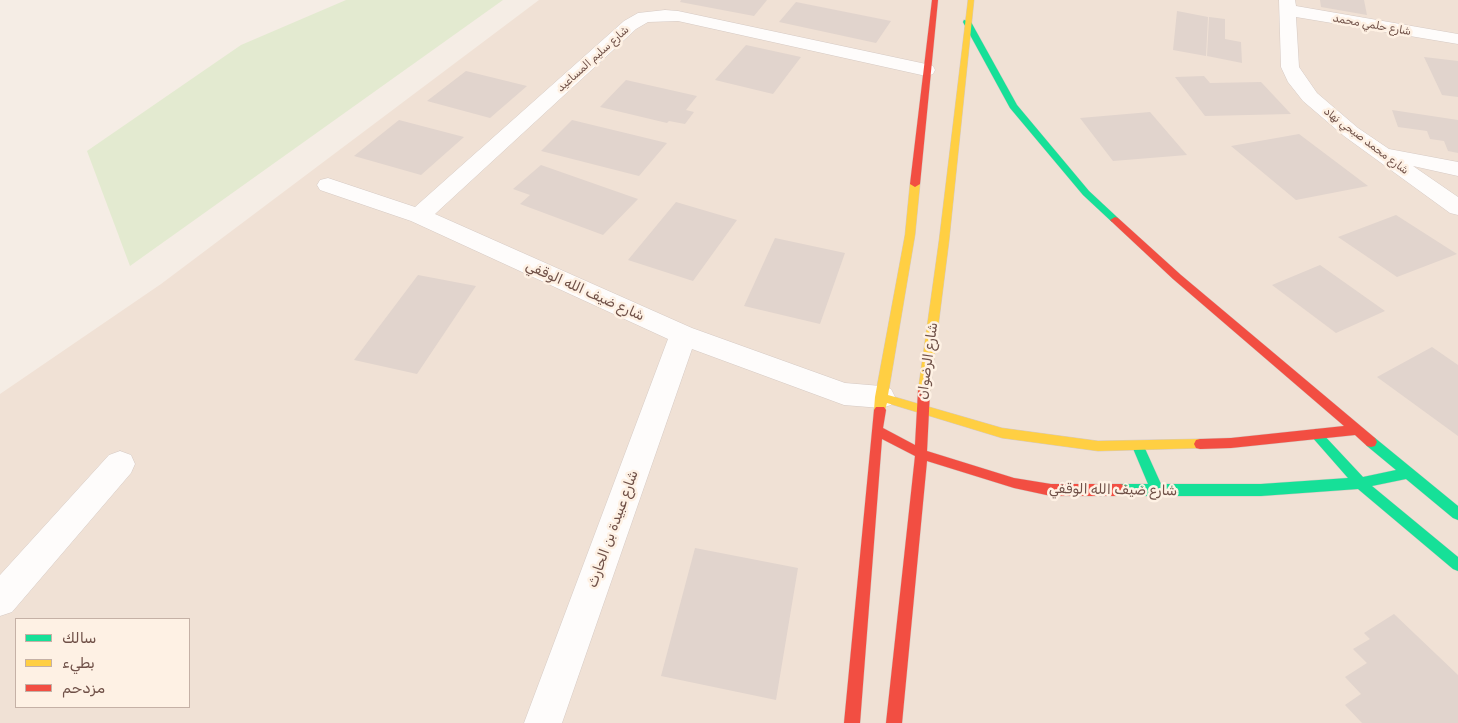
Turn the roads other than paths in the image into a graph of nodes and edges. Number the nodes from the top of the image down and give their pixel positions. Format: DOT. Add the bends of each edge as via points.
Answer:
graph roads {
  1 [pos="935,0"];
  2 [pos="971,0"];
  3 [pos="1287,5"];
  4 [pos="967,22"];
  5 [pos="1458,39"];
  6 [pos="926,70"];
  7 [pos="1380,153"];
  8 [pos="1458,169"];
  9 [pos="328,185"];
  10 [pos="1458,208"];
  11 [pos="419,216"];
  12 [pos="683,335"];
  13 [pos="844,394"];
  14 [pos="881,397"];
  15 [pos="922,409"];
  16 [pos="877,430"];
  17 [pos="1357,430"];
  18 [pos="1316,434"];
  19 [pos="1138,446"];
  20 [pos="921,454"];
  21 [pos="120,464"];
  22 [pos="1407,473"];
  23 [pos="1360,482"];
  24 [pos="1158,492"];
  25 [pos="1458,514"];
  26 [pos="1458,565"];
  27 [pos="0,600"];
  28 [pos="543,723"];
  29 [pos="852,723"];
  30 [pos="894,723"];
  1 -- 6 [label="main road"];
  2 -- 4 [label="main road, شارع الرضوان"];
  3 -- 5 [label="street, شارع حلمي محمد"];
  3 -- 7 [label="street, شارع محمد صبحي نهاد" via="1288,54 1298,82 1330,115"];
  4 -- 15 [label="main road, شارع الرضوان"];
  4 -- 17 [label="main road" via="1013,106 1086,193 1178,277"];
  6 -- 11 [label="street, شارع سليم المساعيد" via="678,16 644,18 630,25"];
  6 -- 14 [label="main road" via="910,235"];
  7 -- 8 [label="street"];
  7 -- 10 [label="street, شارع محمد صبحي نهاد"];
  9 -- 11 [label="street, شارع ضيف الله الوقفي"];
  11 -- 12 [label="street, شارع ضيف الله الوقفي"];
  12 -- 13 [label="street, شارع ضيف الله الوقفي"];
  12 -- 28 [label="street, شارع عبيدة بن الحارث"];
  13 -- 14 [label="street, شارع ضيف الله الوقفي"];
  13 -- 16 [label="street, شارع ضيف الله الوقفي"];
  14 -- 15 [label="main road, شارع ضيف الله الوقفي"];
  14 -- 16 [label="main road"];
  15 -- 19 [label="main road, شارع ضيف الله الوقفي" via="1024,437 1098,446"];
  15 -- 20 [label="main road, شارع الرضوان"];
  16 -- 20 [label="main road, شارع ضيف الله الوقفي"];
  16 -- 29 [label="main road"];
  17 -- 18 [label="main road, شارع ضيف الله الوقفي"];
  17 -- 22 [label="main road"];
  18 -- 19 [label="main road, شارع ضيف الله الوقفي" via="1231,443"];
  18 -- 23 [label="main road"];
  19 -- 24 [label="main road"];
  20 -- 24 [label="main road, شارع ضيف الله الوقفي" via="1005,481 1051,490"];
  20 -- 30 [label="main road, شارع الرضوان"];
  21 -- 27 [label="street"];
  22 -- 23 [label="main road, شارع ضيف الله الوقفي"];
  22 -- 25 [label="main road"];
  23 -- 24 [label="main road, شارع ضيف الله الوقفي" via="1261,490"];
  23 -- 26 [label="main road"];
}
